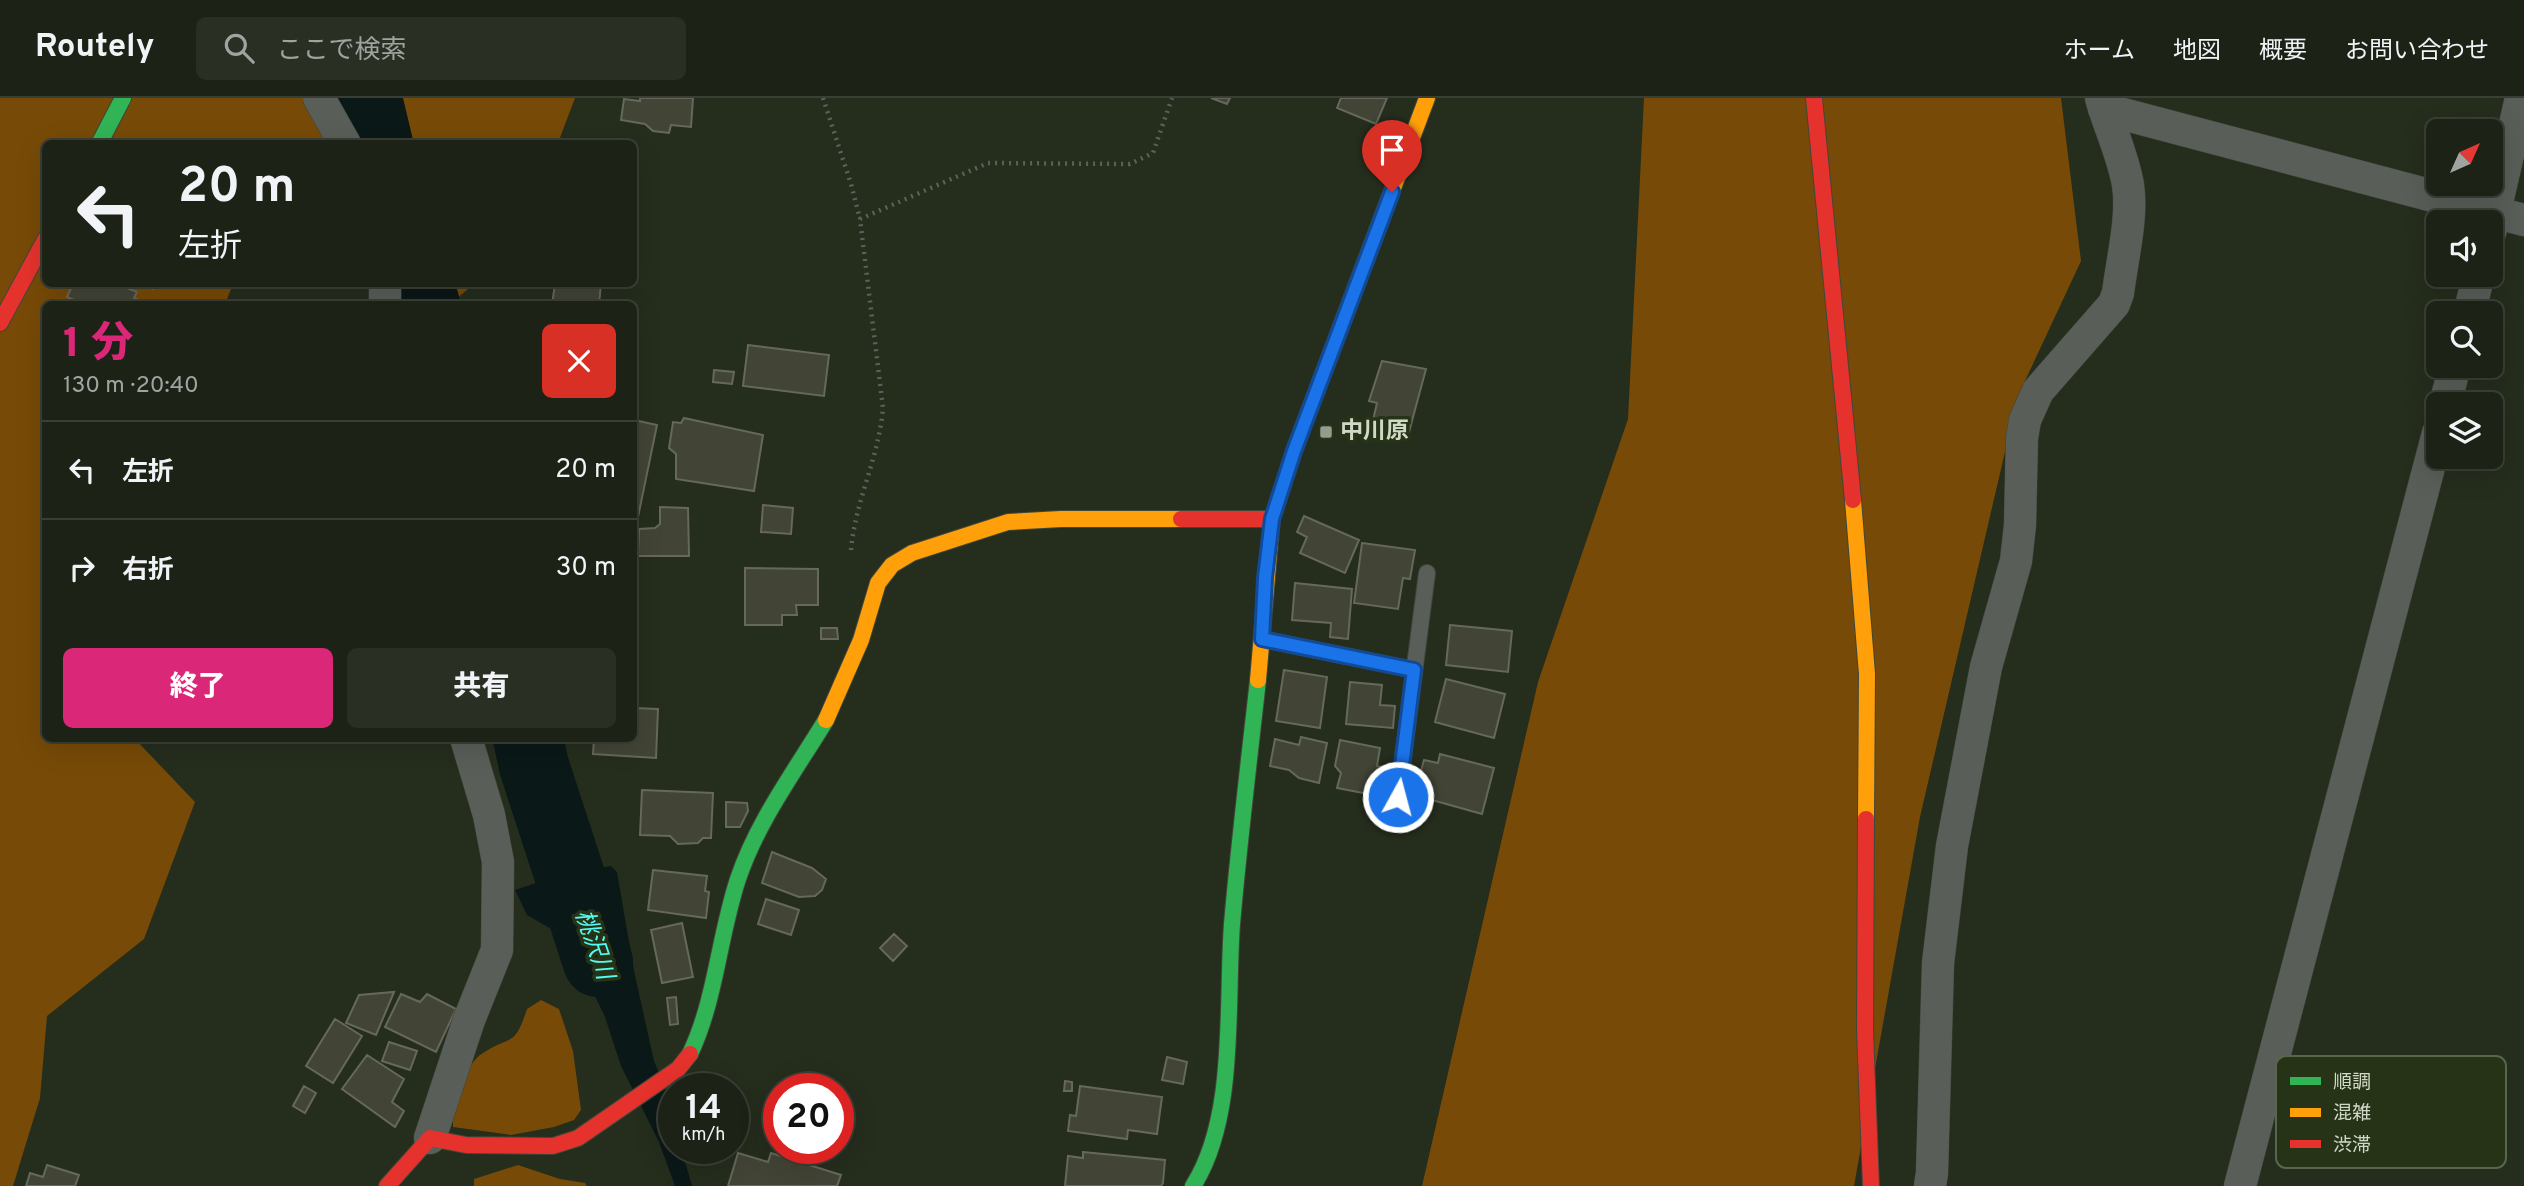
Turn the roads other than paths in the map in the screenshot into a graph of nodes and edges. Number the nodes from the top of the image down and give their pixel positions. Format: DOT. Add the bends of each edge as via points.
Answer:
graph roads {
  1 [pos="123,98"];
  2 [pos="319,98"];
  3 [pos="1427,98"];
  4 [pos="1814,98"];
  5 [pos="2521,98"];
  6 [pos="2102,103"];
  7 [pos="101,140"];
  8 [pos="343,140"];
  9 [pos="2466,210"];
  10 [pos="2503,221"];
  11 [pos="42,245"];
  12 [pos="0,323"];
  13 [pos="2429,469"];
  14 [pos="1272,519"];
  15 [pos="1427,573"];
  16 [pos="1262,639"];
  17 [pos="1414,670"];
  18 [pos="467,742"];
  19 [pos="1398,797"];
  20 [pos="430,1138"];
  21 [pos="387,1186"];
  22 [pos="1193,1186"];
  23 [pos="1871,1186"];
  24 [pos="1930,1186"];
  25 [pos="2240,1186"];
  1 -- 7 [label="street"];
  2 -- 8 [label="street"];
  3 -- 14 [label="street"];
  4 -- 23 [label="street" via="1867,674 1865,1031"];
  5 -- 10 [label="street"];
  6 -- 9 [label="street"];
  6 -- 24 [label="street" via="2128,187 2118,293 2114,304 2038,391 2025,419 2016,561 1986,667 1952,846 1938,963"];
  11 -- 12 [label="street"];
  13 -- 25 [label="street"];
  14 -- 16 [label="street"];
  14 -- 20 [label="street" via="1008,522 912,553 892,565 878,583 861,640 829,716 749,848 691,1053 678,1069 578,1138 552,1146 466,1145"];
  15 -- 17 [label="lane"];
  16 -- 17 [label="lane"];
  16 -- 22 [label="street" via="1232,925 1224,1079 1218,1124 1205,1167"];
  17 -- 19 [label="lane"];
  18 -- 20 [label="street" via="498,862 497,950"];
  20 -- 21 [label="street"];
}
